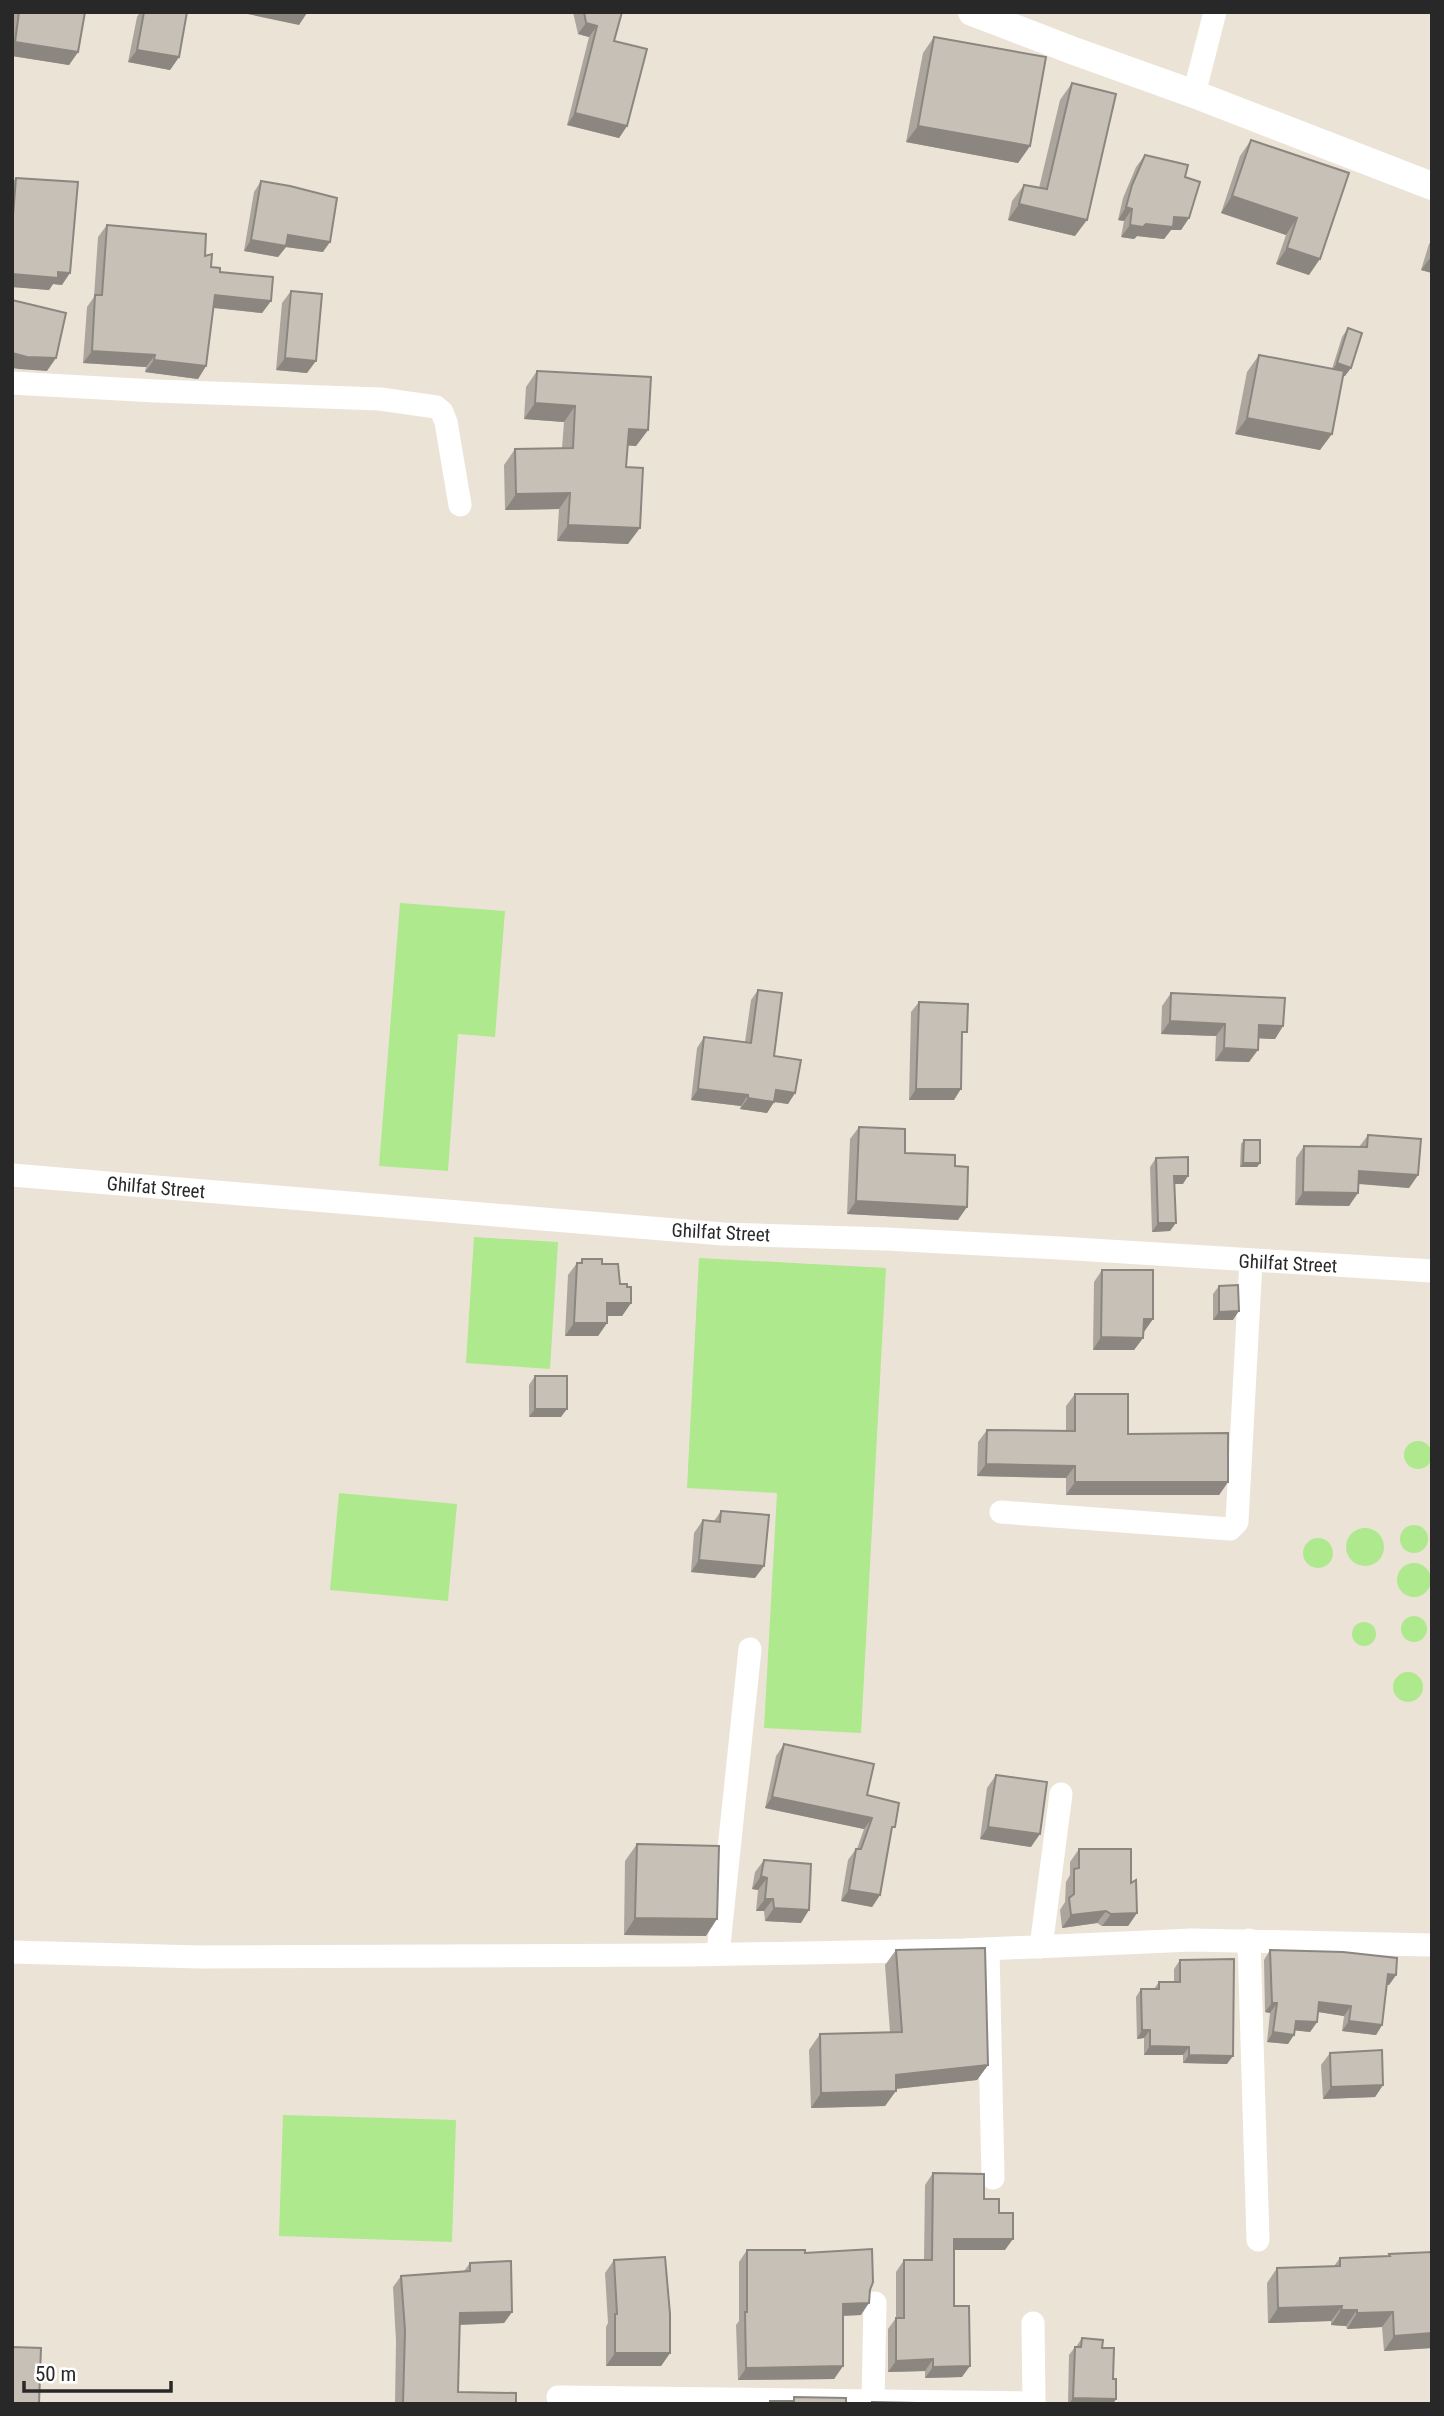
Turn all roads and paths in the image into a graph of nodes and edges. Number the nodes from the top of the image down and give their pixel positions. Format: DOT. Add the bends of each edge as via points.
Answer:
graph roads {
  1 [pos="972,12"];
  2 [pos="1215,12"];
  3 [pos="1194,94"];
  4 [pos="1432,186"];
  5 [pos="12,383"];
  6 [pos="460,505"];
  7 [pos="12,1175"];
  8 [pos="1251,1261"];
  9 [pos="1432,1271"];
  10 [pos="1001,1512"];
  11 [pos="750,1648"];
  12 [pos="1061,1794"];
  13 [pos="1249,1940"];
  14 [pos="1432,1945"];
  15 [pos="1041,1947"];
  16 [pos="988,1949"];
  17 [pos="12,1952"];
  18 [pos="718,1954"];
  19 [pos="993,2178"];
  20 [pos="1258,2240"];
  21 [pos="875,2303"];
  22 [pos="1033,2323"];
  23 [pos="558,2397"];
  24 [pos="873,2401"];
  25 [pos="1034,2403"];
  1 -- 3 [label="street"];
  2 -- 3 [label="street"];
  3 -- 4 [label="street"];
  5 -- 6 [label="street" via="380,399 436,407 446,422"];
  7 -- 8 [label="street, Ghilfat Street" via="723,1234"];
  8 -- 9 [label="street, Ghilfat Street"];
  8 -- 10 [label="street" via="1237,1522 1230,1529"];
  11 -- 18 [label="street"];
  12 -- 15 [label="street"];
  13 -- 14 [label="street"];
  13 -- 15 [label="street"];
  13 -- 20 [label="street"];
  15 -- 16 [label="street"];
  16 -- 18 [label="street"];
  16 -- 19 [label="street"];
  17 -- 18 [label="street" via="200,1957"];
  21 -- 24 [label="street"];
  22 -- 25 [label="street"];
  23 -- 24 [label="street"];
  24 -- 25 [label="street"];
}
